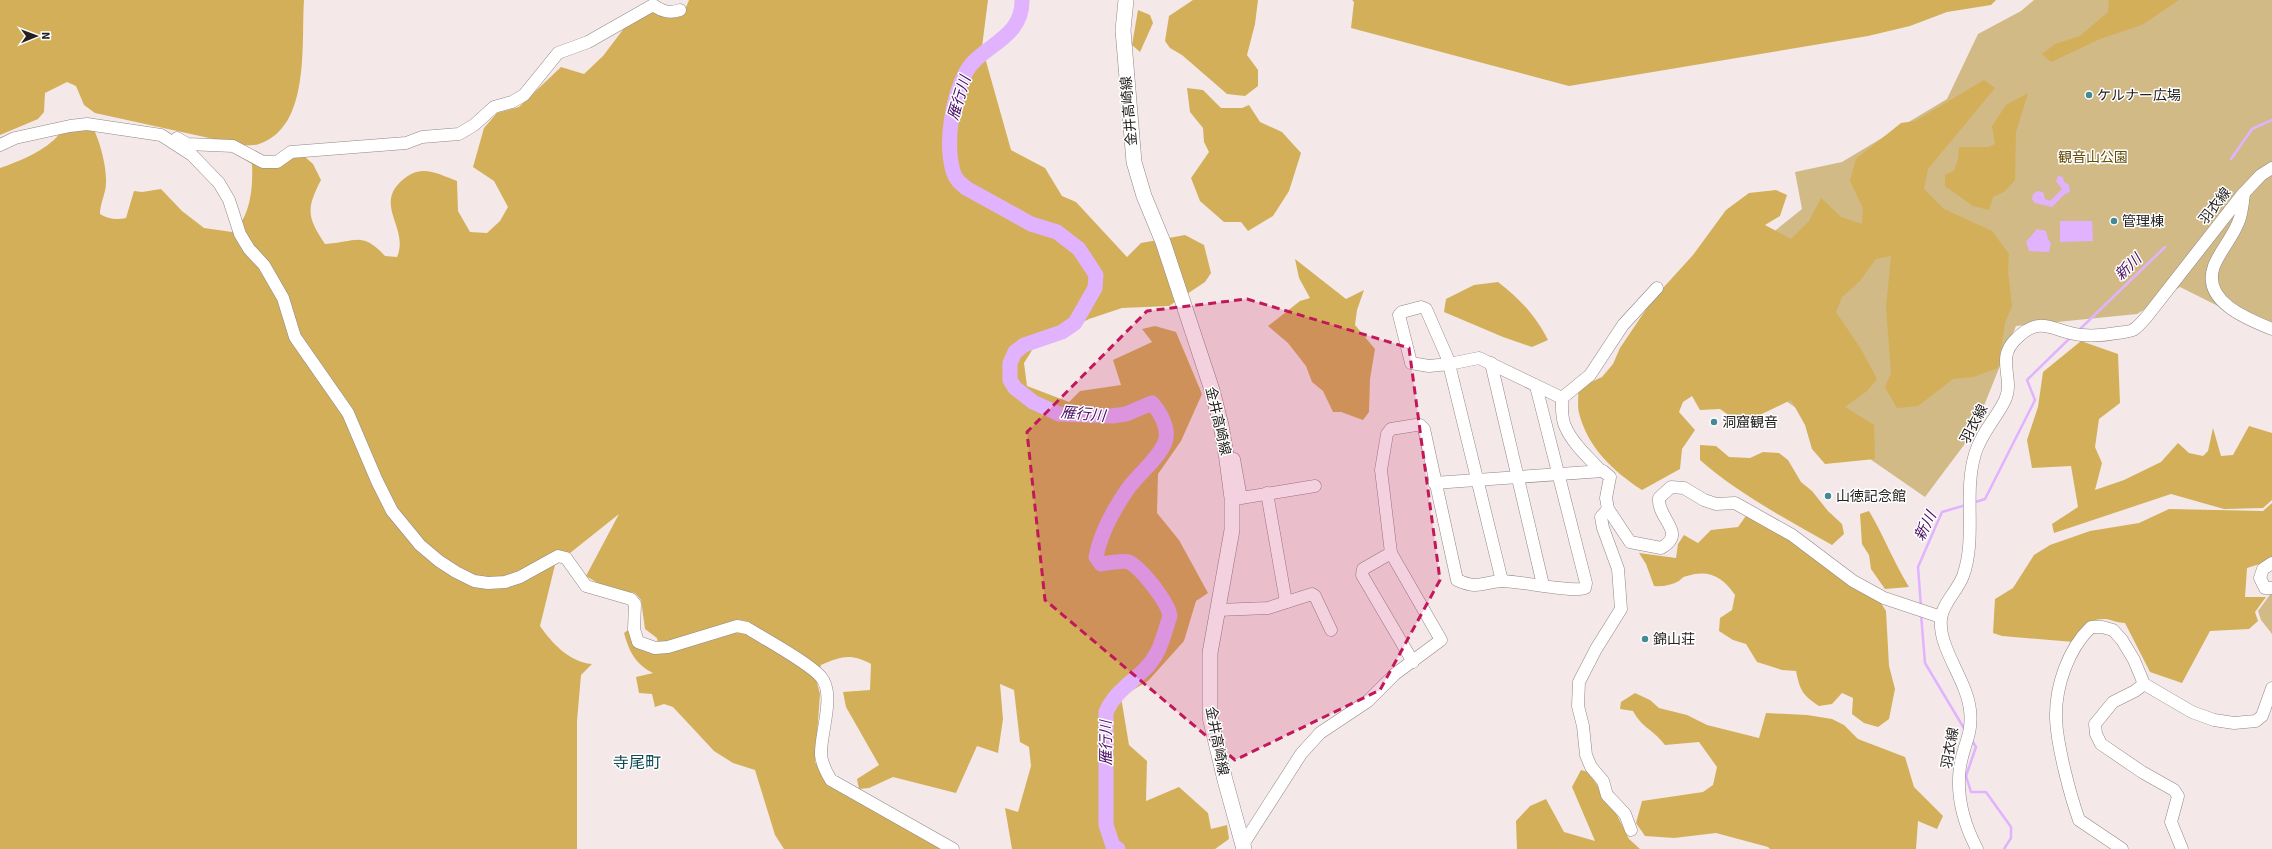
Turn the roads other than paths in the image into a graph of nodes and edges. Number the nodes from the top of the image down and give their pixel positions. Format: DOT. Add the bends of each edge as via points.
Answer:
graph roads {
  1 [pos="1126,0"];
  2 [pos="680,10"];
  3 [pos="161,135"];
  4 [pos="0,145"];
  5 [pos="2272,168"];
  6 [pos="2245,192"];
  7 [pos="1657,288"];
  8 [pos="2272,329"];
  9 [pos="1491,363"];
  10 [pos="1449,364"];
  11 [pos="1536,386"];
  12 [pos="1562,398"];
  13 [pos="1227,460"];
  14 [pos="1601,471"];
  15 [pos="1559,474"];
  16 [pos="1519,477"];
  17 [pos="1477,480"];
  18 [pos="1434,483"];
  19 [pos="1315,486"];
  20 [pos="1267,494"];
  21 [pos="1608,509"];
  22 [pos="1391,553"];
  23 [pos="2272,562"];
  24 [pos="1502,581"];
  25 [pos="1543,585"];
  26 [pos="2272,588"];
  27 [pos="1286,602"];
  28 [pos="1218,610"];
  29 [pos="1941,617"];
  30 [pos="1331,630"];
  31 [pos="1413,662"];
  32 [pos="2144,684"];
  33 [pos="2272,688"];
  34 [pos="1631,830"];
  35 [pos="1243,848"];
  36 [pos="953,849"];
  37 [pos="1977,849"];
  38 [pos="2122,849"];
  39 [pos="2182,849"];
  1 -- 13 [label="main road, 金井高崎線" via="1123,30 1134,162 1212,390"];
  2 -- 3 [label="street" via="662,11 653,5 588,42 558,53 524,95 512,102 494,107 474,125 459,134 422,137 399,144 291,152 278,162 263,162 233,146 187,144 173,136"];
  3 -- 4 [label="street" via="87,124 15,138"];
  3 -- 36 [label="street" via="192,155 219,183 229,200 240,234 249,249 264,265 283,298 294,337 348,413 392,511 420,545 456,572 474,581 488,583 505,582 520,577 558,556 566,558 586,586 631,599 634,604 634,629 638,642 655,648 668,647 737,626 747,628 824,680 827,698 821,755 831,780"];
  5 -- 6 [label="street, 羽衣線" via="2261,175"];
  6 -- 8 [label="street" via="2239,222 2214,267 2212,281 2219,298 2226,305 2251,321"];
  6 -- 29 [label="street, 羽衣線" via="2148,315 2132,330 2081,335 2046,325 2031,328 2008,347 2005,359 2008,388 2005,400 1985,429 1970,476 1970,540 1963,576"];
  7 -- 12 [label="street" via="1623,325 1590,374"];
  9 -- 10 [label="street" via="1475,358"];
  9 -- 11 [label="street"];
  9 -- 16 [label="street"];
  10 -- 10 [label="street" via="1424,365 1409,362 1400,313 1421,307 1426,309"];
  10 -- 17 [label="street"];
  11 -- 12 [label="street"];
  11 -- 15 [label="street"];
  12 -- 14 [label="street" via="1565,427"];
  13 -- 20 [label="street" via="1234,459 1241,498"];
  13 -- 28 [label="main road, 金井高崎線" via="1232,498 1232,530"];
  14 -- 15 [label="street"];
  14 -- 21 [label="street" via="1610,477 1606,498"];
  15 -- 16 [label="street"];
  15 -- 25 [label="street" via="1586,586 1582,589"];
  16 -- 17 [label="street"];
  16 -- 25 [label="street"];
  17 -- 18 [label="street"];
  17 -- 24 [label="street"];
  18 -- 22 [label="street" via="1422,426 1391,429 1387,434 1382,470"];
  18 -- 24 [label="street" via="1457,580 1468,585 1481,586"];
  19 -- 20 [label="street"];
  20 -- 27 [label="street"];
  21 -- 29 [label="street" via="1630,542 1661,548 1670,542 1673,536 1660,508 1659,498 1671,487 1684,488 1716,504 1735,503 1792,535 1853,580 1884,598"];
  21 -- 34 [label="street" via="1601,517 1602,528 1618,569 1621,609 1579,682 1578,706 1586,755 1591,767 1603,781 1608,795 1625,814"];
  22 -- 31 [label="street" via="1441,636 1440,643"];
  22 -- 31 [label="street" via="1363,569 1362,575"];
  23 -- 26 [label="street" via="2263,569 2260,578 2265,588"];
  24 -- 25 [label="street"];
  27 -- 28 [label="street" via="1268,608"];
  27 -- 30 [label="street" via="1312,594"];
  28 -- 35 [label="main road, 金井高崎線" via="1210,653 1210,717"];
  29 -- 37 [label="street, 羽衣線" via="1942,632 1970,708 1969,737 1960,766 1961,806 1966,828"];
  31 -- 35 [label="street" via="1395,674 1368,701 1320,733 1301,754"];
  32 -- 33 [label="street" via="2192,712 2214,720 2234,723 2256,721 2262,716"];
  32 -- 38 [label="street" via="2134,660 2113,630 2091,627 2080,638 2067,662 2058,699 2058,736 2079,820"];
  32 -- 39 [label="street" via="2113,702 2095,724 2096,734 2101,744 2174,790 2178,796 2171,822"];
}
